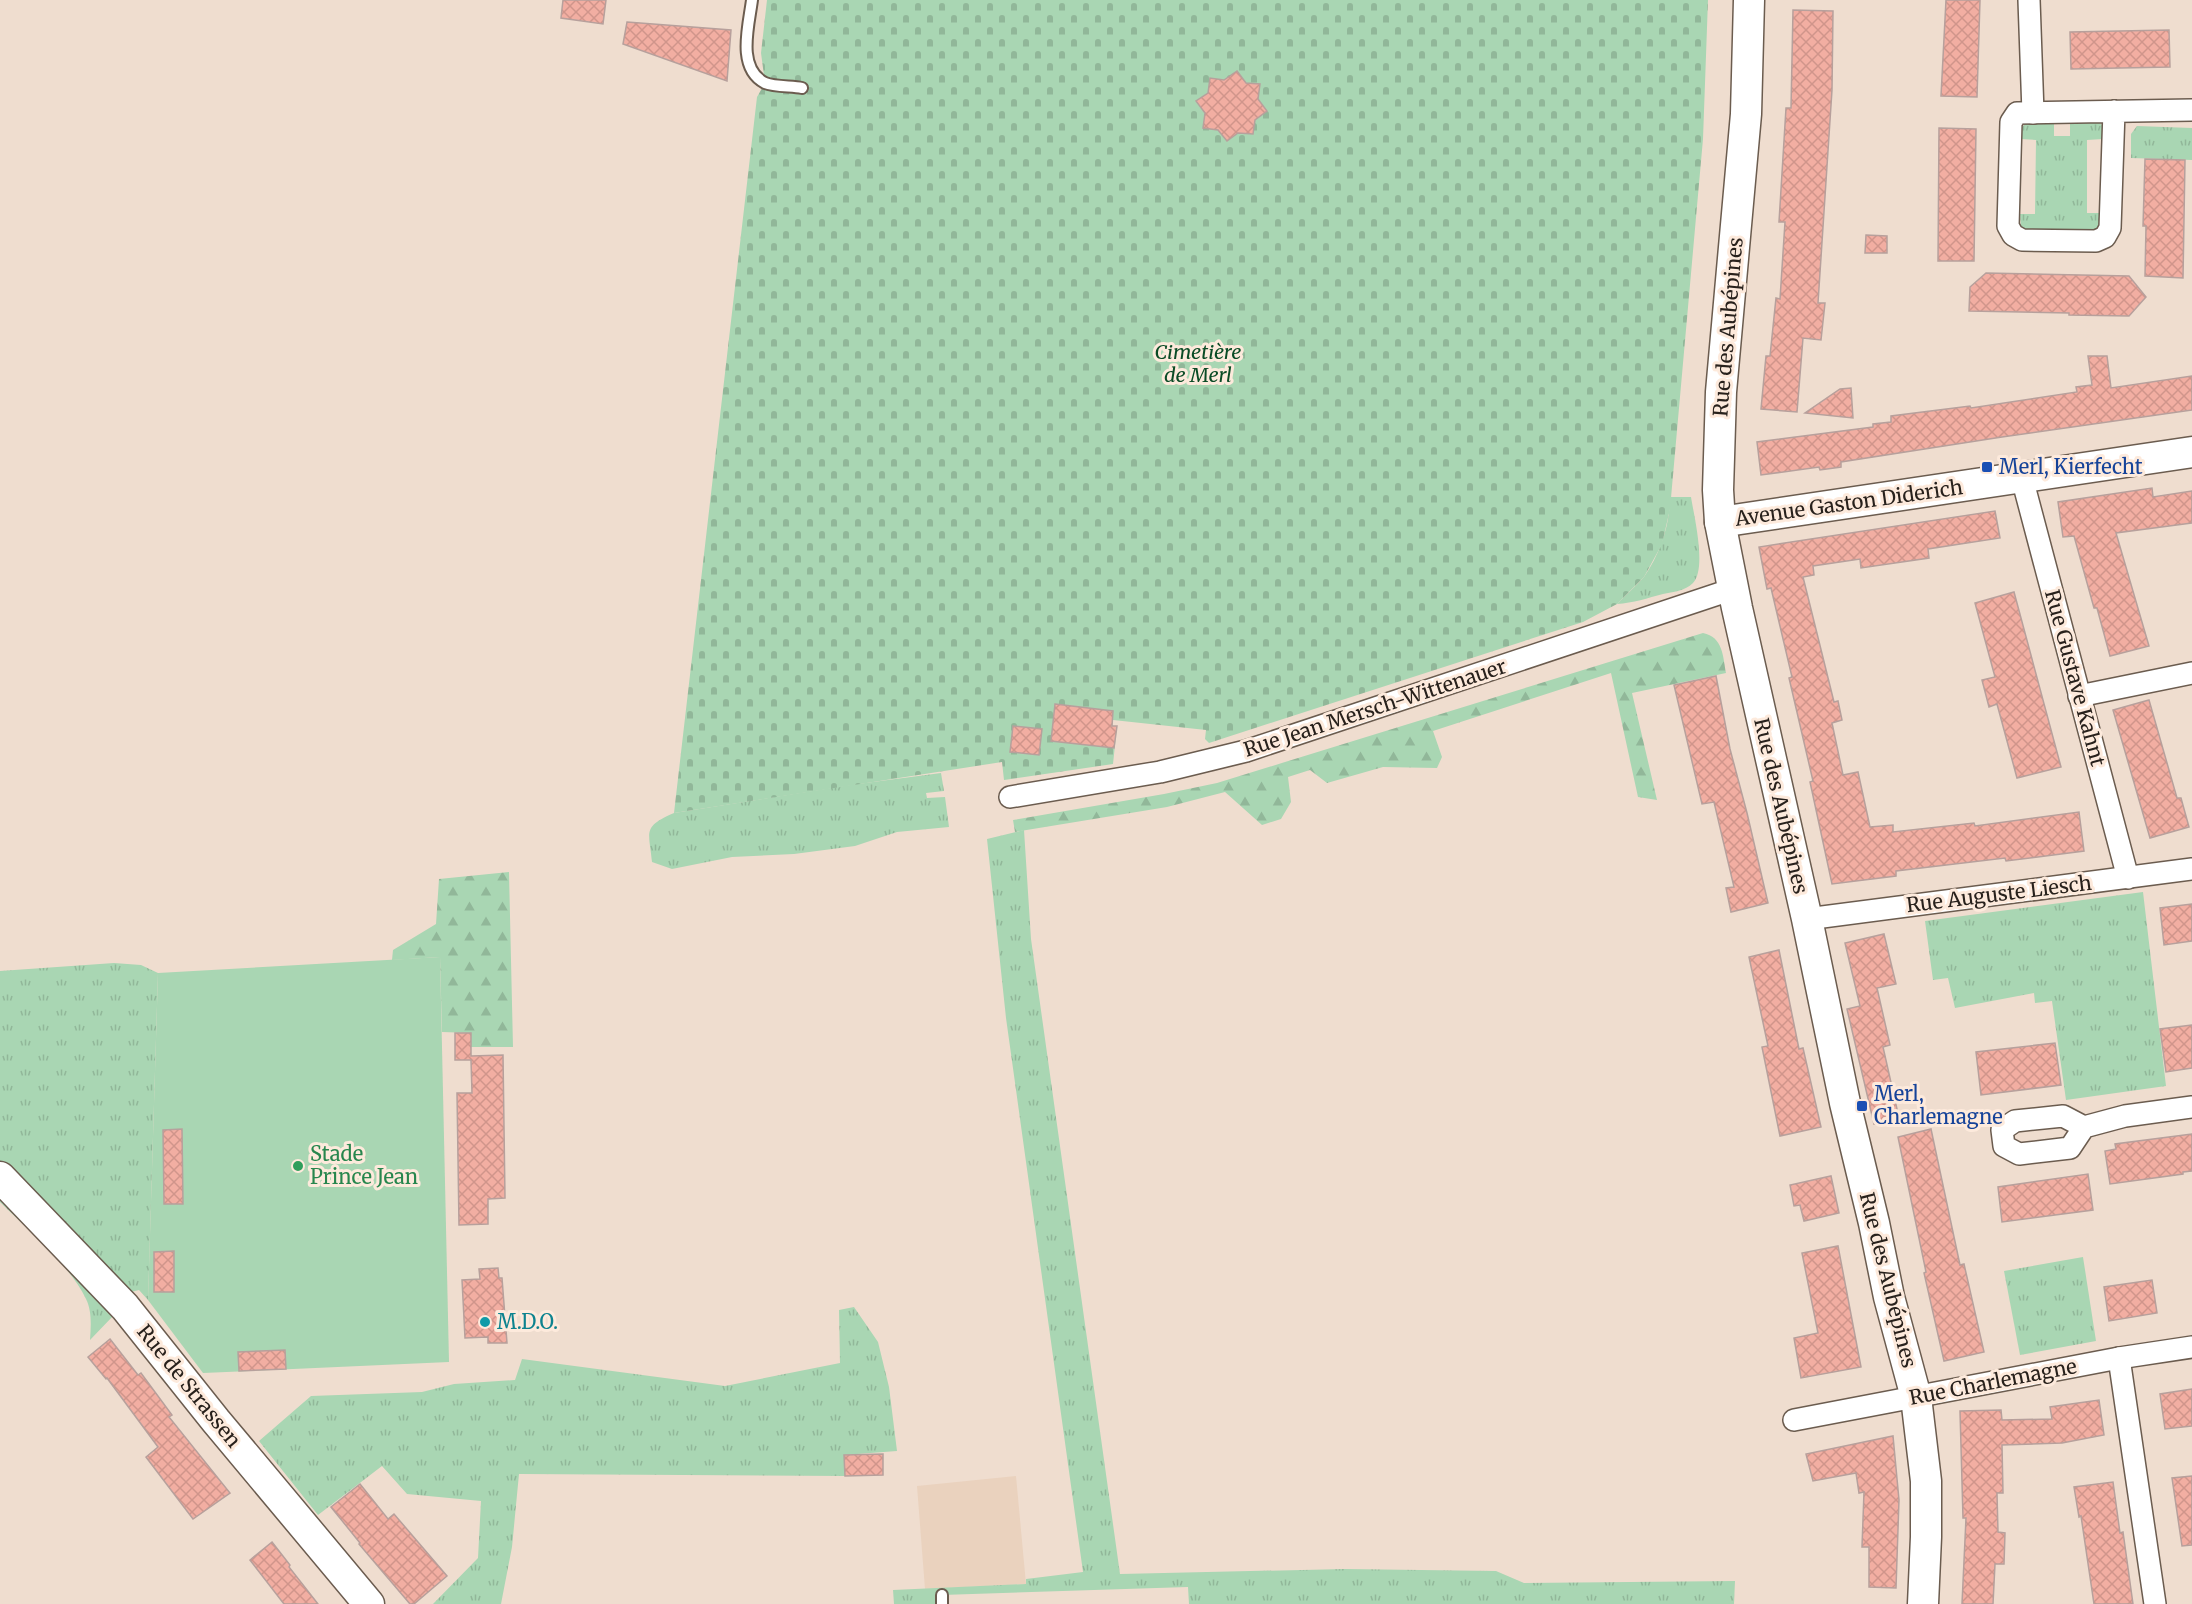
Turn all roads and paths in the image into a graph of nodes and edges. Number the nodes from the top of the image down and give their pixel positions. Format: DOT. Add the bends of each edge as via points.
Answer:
graph roads {
  1 [pos="752,0"];
  2 [pos="1749,0"];
  3 [pos="2029,0"];
  4 [pos="802,88"];
  5 [pos="2192,110"];
  6 [pos="2114,111"];
  7 [pos="2033,112"];
  8 [pos="2192,452"];
  9 [pos="2022,478"];
  10 [pos="1720,522"];
  11 [pos="1733,589"];
  12 [pos="2192,673"];
  13 [pos="2079,696"];
  14 [pos="1010,797"];
  15 [pos="2192,869"];
  16 [pos="2127,878"];
  17 [pos="1807,919"];
  18 [pos="2192,1107"];
  19 [pos="2084,1127"];
  20 [pos="0,1177"];
  21 [pos="2192,1347"];
  22 [pos="2119,1358"];
  23 [pos="1916,1397"];
  24 [pos="1794,1420"];
  25 [pos="369,1604"];
  26 [pos="1923,1604"];
  27 [pos="2155,1604"];
  1 -- 4 [label="lane" via="746,51 750,69 765,83"];
  2 -- 10 [label="street, Rue des Aubépines" via="1746,114 1721,403"];
  3 -- 7 [label="street"];
  5 -- 6 [label="street"];
  6 -- 7 [label="street"];
  6 -- 7 [label="street" via="2110,228 2105,237 2096,241 2022,240 2008,226 2011,122 2017,113"];
  8 -- 9 [label="street, Avenue Gaston Diderich"];
  9 -- 10 [label="street, Avenue Gaston Diderich"];
  9 -- 13 [label="street, Rue Gustave Kahnt"];
  10 -- 11 [label="street, Rue des Aubépines"];
  11 -- 14 [label="street, Rue Jean Mersch-Wittenauer" via="1246,751 1160,772"];
  11 -- 17 [label="street, Rue des Aubépines"];
  12 -- 13 [label="street"];
  13 -- 16 [label="street, Rue Gustave Kahnt"];
  15 -- 16 [label="street, Rue Auguste Liesch"];
  16 -- 17 [label="street, Rue Auguste Liesch"];
  17 -- 23 [label="street, Rue des Aubépines" via="1889,1297"];
  18 -- 19 [label="street" via="2125,1116"];
  20 -- 25 [label="street, Rue de Strassen" via="125,1307"];
  21 -- 22 [label="street, Rue Charlemagne"];
  22 -- 23 [label="street, Rue Charlemagne"];
  22 -- 27 [label="street"];
  23 -- 24 [label="street, Rue Charlemagne"];
  23 -- 26 [label="street, Rue des Aubépines" via="1926,1481"];
}
